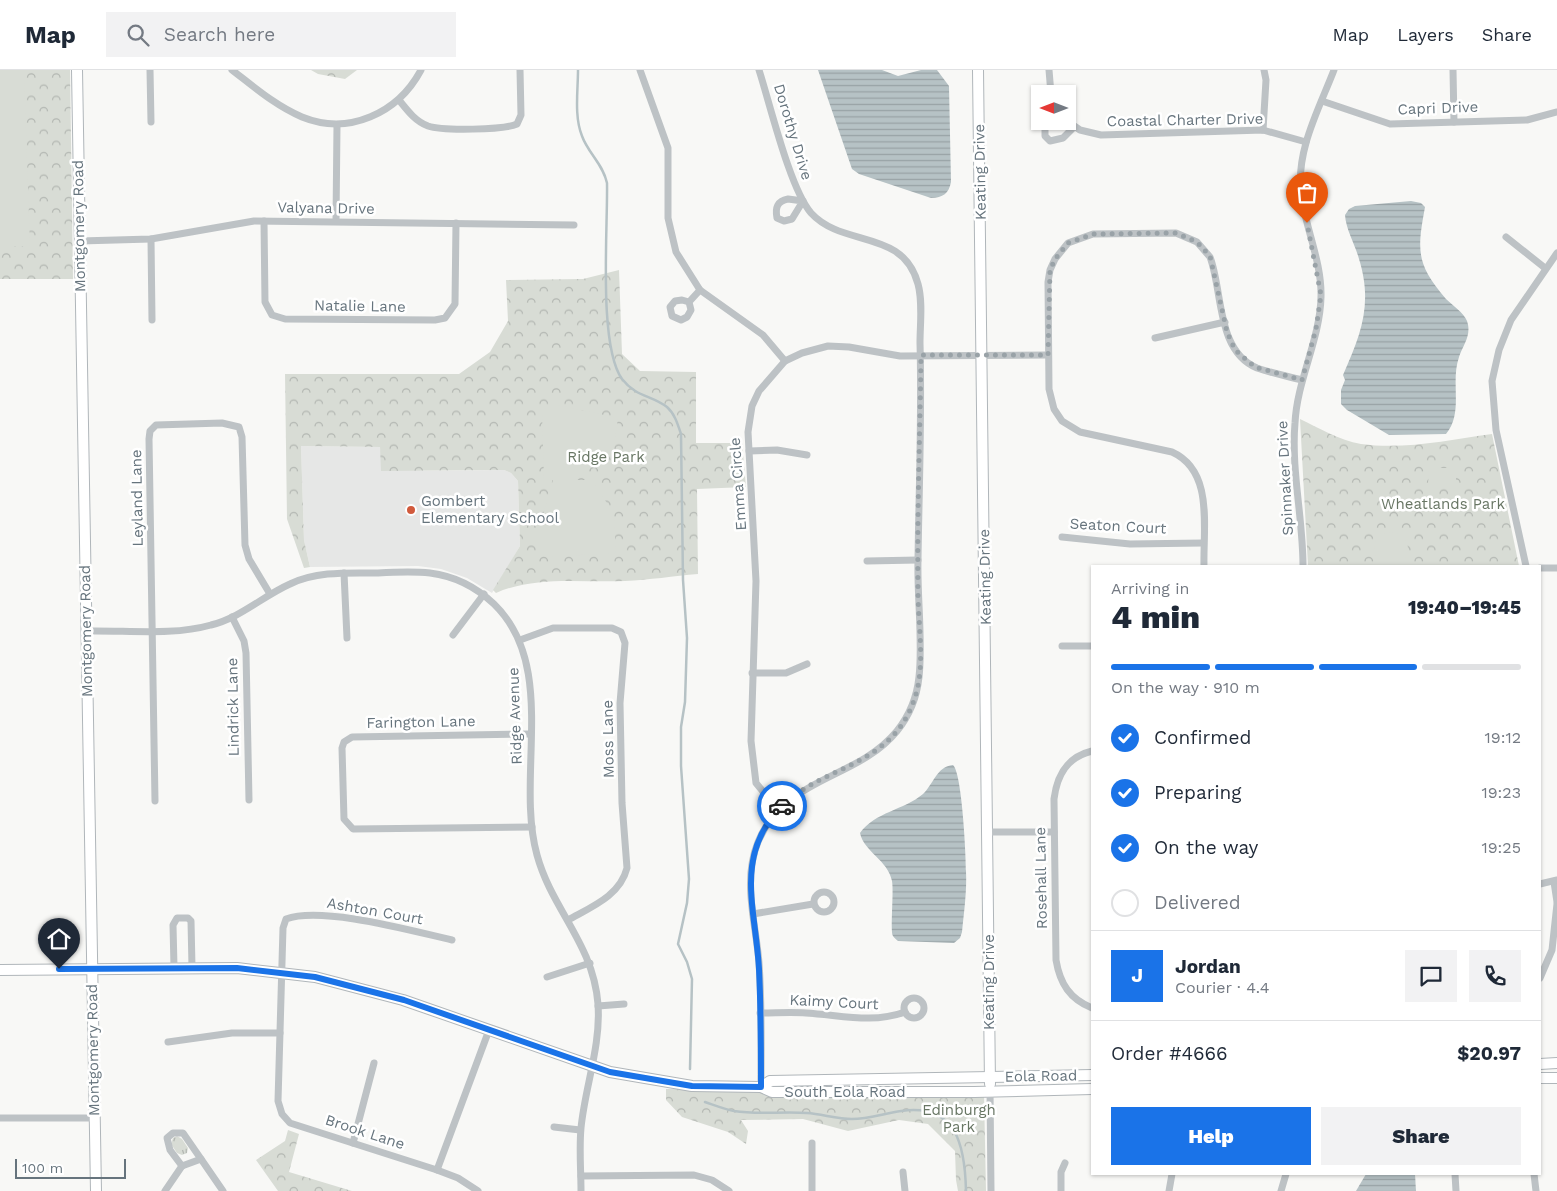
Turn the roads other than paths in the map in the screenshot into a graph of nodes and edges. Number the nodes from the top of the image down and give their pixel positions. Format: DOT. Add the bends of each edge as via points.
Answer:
graph roads {
  1 [pos="77,70"];
  2 [pos="150,70"];
  3 [pos="232,70"];
  4 [pos="421,70"];
  5 [pos="520,70"];
  6 [pos="640,70"];
  7 [pos="760,70"];
  8 [pos="978,70"];
  9 [pos="1049,70"];
  10 [pos="1264,70"];
  11 [pos="1334,70"];
  12 [pos="1453,70"];
  13 [pos="1050,85"];
  14 [pos="399,100"];
  15 [pos="1322,101"];
  16 [pos="1557,112"];
  17 [pos="151,122"];
  18 [pos="1454,122"];
  19 [pos="337,124"];
  20 [pos="1076,128"];
  21 [pos="1046,130"];
  22 [pos="1071,130"];
  23 [pos="1263,130"];
  24 [pos="1306,142"];
  25 [pos="264,221"];
  26 [pos="336,221"];
  27 [pos="456,223"];
  28 [pos="574,225"];
  29 [pos="1506,237"];
  30 [pos="151,239"];
  31 [pos="80,241"];
  32 [pos="1557,254"];
  33 [pos="1545,268"];
  34 [pos="700,290"];
  35 [pos="690,302"];
  36 [pos="152,320"];
  37 [pos="1225,322"];
  38 [pos="1155,338"];
  39 [pos="921,355"];
  40 [pos="982,355"];
  41 [pos="1048,355"];
  42 [pos="785,362"];
  43 [pos="1302,380"];
  44 [pos="749,451"];
  45 [pos="807,455"];
  46 [pos="1062,537"];
  47 [pos="1203,543"];
  48 [pos="918,560"];
  49 [pos="867,561"];
  50 [pos="1204,565"];
  51 [pos="1303,565"];
  52 [pos="1526,565"];
  53 [pos="1541,568"];
  54 [pos="1557,568"];
  55 [pos="344,572"];
  56 [pos="270,594"];
  57 [pos="484,594"];
  58 [pos="232,617"];
  59 [pos="153,630"];
  60 [pos="86,631"];
  61 [pos="452,635"];
  62 [pos="347,638"];
  63 [pos="520,640"];
  64 [pos="1062,646"];
  65 [pos="1091,646"];
  66 [pos="807,664"];
  67 [pos="752,673"];
  68 [pos="530,734"];
  69 [pos="1091,751"];
  70 [pos="248,800"];
  71 [pos="156,801"];
  72 [pos="778,810"];
  73 [pos="532,826"];
  74 [pos="988,832"];
  75 [pos="1054,832"];
  76 [pos="1555,881"];
  77 [pos="1541,884"];
  78 [pos="1557,903"];
  79 [pos="814,904"];
  80 [pos="753,914"];
  81 [pos="568,920"];
  82 [pos="452,940"];
  83 [pos="590,963"];
  84 [pos="192,967"];
  85 [pos="174,968"];
  86 [pos="92,969"];
  87 [pos="0,970"];
  88 [pos="282,972"];
  89 [pos="1541,976"];
  90 [pos="547,977"];
  91 [pos="624,1004"];
  92 [pos="598,1006"];
  93 [pos="1091,1007"];
  94 [pos="905,1012"];
  95 [pos="760,1013"];
  96 [pos="489,1030"];
  97 [pos="280,1033"];
  98 [pos="168,1042"];
  99 [pos="374,1063"];
  100 [pos="1557,1063"];
  101 [pos="1541,1064"];
  102 [pos="591,1066"];
  103 [pos="1091,1075"];
  104 [pos="1541,1078"];
  105 [pos="1557,1078"];
  106 [pos="990,1084"];
  107 [pos="761,1087"];
  108 [pos="1091,1089"];
  109 [pos="0,1118"];
  110 [pos="95,1118"];
  111 [pos="554,1127"];
  112 [pos="580,1130"];
  113 [pos="353,1143"];
  114 [pos="812,1143"];
  115 [pos="201,1159"];
  116 [pos="1065,1163"];
  117 [pos="182,1166"];
  118 [pos="437,1170"];
  119 [pos="903,1172"];
  120 [pos="1172,1175"];
  121 [pos="1286,1175"];
  122 [pos="1455,1175"];
  123 [pos="1534,1175"];
  124 [pos="581,1176"];
  125 [pos="96,1191"];
  126 [pos="165,1191"];
  127 [pos="223,1191"];
  128 [pos="478,1191"];
  129 [pos="582,1191"];
  130 [pos="729,1191"];
  131 [pos="812,1191"];
  132 [pos="905,1191"];
  133 [pos="991,1191"];
  134 [pos="1061,1191"];
  135 [pos="1168,1191"];
  136 [pos="1281,1191"];
  137 [pos="1456,1191"];
  138 [pos="1536,1191"];
  1 -- 31 [label="street, Montgomery Road"];
  2 -- 17 [label="street"];
  3 -- 19 [label="street" via="289,111 313,121"];
  4 -- 14 [label="street"];
  5 -- 14 [label="street" via="521,115 517,124 504,129 433,127 419,121"];
  6 -- 34 [label="street" via="668,148 668,208 672,241 682,264"];
  7 -- 39 [label="street, Dorothy Drive" via="802,201 830,227 879,241 903,256 916,276 920,290"];
  8 -- 40 [label="street, Keating Drive"];
  9 -- 13 [label="street"];
  10 -- 23 [label="street"];
  11 -- 15 [label="street, Spinnaker Drive"];
  12 -- 18 [label="street"];
  14 -- 19 [label="street" via="367,119"];
  15 -- 18 [label="street, Capri Drive" via="1390,124"];
  15 -- 24 [label="street, Spinnaker Drive"];
  16 -- 18 [label="street, Capri Drive" via="1527,120"];
  19 -- 26 [label="street"];
  20 -- 23 [label="street, Coastal Charter Drive" via="1102,135"];
  21 -- 22 [label="street" via="1045,136 1056,142"];
  23 -- 24 [label="street, Coastal Charter Drive"];
  24 -- 43 [label="street, Spinnaker Drive" via="1300,174 1301,192 1321,295 1316,329"];
  25 -- 26 [label="street, Valyana Drive"];
  25 -- 27 [label="street, Natalie Lane" via="265,305 276,317 294,319 445,318 455,304"];
  25 -- 30 [label="street, Valyana Drive"];
  26 -- 27 [label="street, Valyana Drive"];
  27 -- 28 [label="street, Valyana Drive"];
  29 -- 33 [label="street"];
  30 -- 31 [label="street, Valyana Drive"];
  30 -- 36 [label="street"];
  31 -- 60 [label="street, Montgomery Road"];
  32 -- 33 [label="street"];
  33 -- 52 [label="street" via="1511,320 1499,350 1492,381 1496,430"];
  34 -- 35 [label="street"];
  34 -- 42 [label="street" via="763,335"];
  37 -- 38 [label="street"];
  37 -- 41 [label="street" via="1214,267 1205,249 1197,242 1169,232 1093,234 1068,243 1050,270"];
  37 -- 43 [label="street" via="1230,340 1244,360 1255,367"];
  39 -- 40 [label="street, Emma Circle"];
  39 -- 42 [label="street, Emma Circle" via="893,355 828,346 802,353"];
  39 -- 48 [label="street, Dorothy Drive"];
  40 -- 41 [label="street, Emma Circle"];
  40 -- 74 [label="street, Keating Drive"];
  41 -- 47 [label="street" via="1051,401 1062,421 1070,428 1172,452 1192,466 1203,494"];
  42 -- 44 [label="street, Emma Circle" via="755,398 748,424"];
  43 -- 51 [label="street, Spinnaker Drive" via="1294,440"];
  44 -- 45 [label="street" via="777,450"];
  44 -- 67 [label="street, Emma Circle" via="756,581"];
  46 -- 47 [label="street, Seaton Court" via="1130,544"];
  47 -- 50 [label="street"];
  48 -- 49 [label="street"];
  48 -- 72 [label="street, Dorothy Drive" via="920,675 906,718 890,739 869,756 802,790"];
  53 -- 54 [label="street"];
  55 -- 56 [label="street, Ridge Avenue" via="304,578"];
  55 -- 57 [label="street, Ridge Avenue" via="430,573 461,581"];
  55 -- 62 [label="street"];
  56 -- 58 [label="street, Ridge Avenue"];
  56 -- 59 [label="street, Leyland Lane" via="249,559 245,545 239,427 222,422 156,425 150,431 149,439"];
  57 -- 61 [label="street"];
  57 -- 63 [label="street, Ridge Avenue" via="503,612"];
  58 -- 59 [label="street, Ridge Avenue" via="199,628"];
  58 -- 70 [label="street, Lindrick Lane" via="246,653"];
  59 -- 60 [label="street, Ridge Avenue"];
  59 -- 71 [label="street, Leyland Lane"];
  60 -- 86 [label="street, Montgomery Road"];
  63 -- 68 [label="street, Ridge Avenue" via="529,672"];
  63 -- 81 [label="street, Moss Lane" via="549,629 612,628 621,632 624,643 620,703 627,868 614,892"];
  64 -- 65 [label="street"];
  66 -- 67 [label="street" via="786,673"];
  67 -- 72 [label="street, Emma Circle" via="750,725 754,773 759,788"];
  68 -- 73 [label="street, Ridge Avenue"];
  68 -- 73 [label="street, Farington Lane" via="352,736 342,748 342,771 344,819 356,830"];
  69 -- 75 [label="street, Rosehall Lane" via="1073,759 1060,774 1054,799"];
  72 -- 80 [label="street, Dorothy Drive" via="763,831 754,854 750,886"];
  73 -- 81 [label="street, Ridge Avenue" via="542,871"];
  74 -- 75 [label="street"];
  74 -- 106 [label="street, Keating Drive"];
  75 -- 93 [label="street, Rosehall Lane" via="1058,974 1071,996"];
  76 -- 77 [label="street"];
  76 -- 78 [label="street"];
  78 -- 89 [label="street" via="1552,950"];
  79 -- 80 [label="street"];
  80 -- 95 [label="street, Dorothy Drive" via="759,961"];
  81 -- 83 [label="street, Ridge Avenue"];
  82 -- 88 [label="street, Ashton Court" via="335,916 298,915 286,919 283,928"];
  83 -- 90 [label="street"];
  83 -- 92 [label="street, Ridge Avenue"];
  84 -- 85 [label="street, South Eola Road"];
  84 -- 85 [label="street" via="191,921 181,916 174,925"];
  84 -- 88 [label="street, South Eola Road"];
  85 -- 86 [label="street, South Eola Road"];
  86 -- 87 [label="street, South Eola Road"];
  86 -- 110 [label="street, Montgomery Road"];
  88 -- 96 [label="street, South Eola Road" via="371,990"];
  88 -- 97 [label="street, Brook Lane"];
  91 -- 92 [label="street"];
  92 -- 102 [label="street, Ridge Avenue"];
  94 -- 95 [label="street, Kaimy Court" via="870,1020 806,1013"];
  95 -- 107 [label="street, Dorothy Drive"];
  96 -- 102 [label="street, South Eola Road"];
  96 -- 118 [label="street"];
  97 -- 98 [label="street" via="232,1033"];
  97 -- 113 [label="street, Brook Lane" via="278,1101 282,1114 290,1122"];
  99 -- 113 [label="street"];
  100 -- 101 [label="street"];
  102 -- 107 [label="street, South Eola Road" via="692,1086"];
  102 -- 112 [label="street, Ridge Avenue"];
  103 -- 106 [label="street, Eola Road"];
  104 -- 105 [label="street"];
  106 -- 107 [label="street, South Eola Road" via="772,1092"];
  106 -- 107 [label="street, South Eola Road" via="770,1081"];
  106 -- 108 [label="street, Eola Road"];
  106 -- 133 [label="street"];
  109 -- 110 [label="street"];
  110 -- 125 [label="street, Montgomery Road"];
  111 -- 112 [label="street"];
  112 -- 124 [label="street, Ridge Avenue"];
  113 -- 118 [label="street, Brook Lane"];
  114 -- 131 [label="street"];
  115 -- 117 [label="street"];
  115 -- 117 [label="street" via="183,1133 173,1132 167,1138 167,1144"];
  115 -- 127 [label="street"];
  116 -- 134 [label="street" via="1061,1172"];
  117 -- 126 [label="street"];
  118 -- 128 [label="street, Brook Lane"];
  119 -- 132 [label="street"];
  120 -- 135 [label="street"];
  121 -- 136 [label="street"];
  122 -- 137 [label="street"];
  123 -- 138 [label="street"];
  124 -- 129 [label="street, Ridge Avenue"];
  124 -- 130 [label="street" via="694,1175 712,1180"];
}
